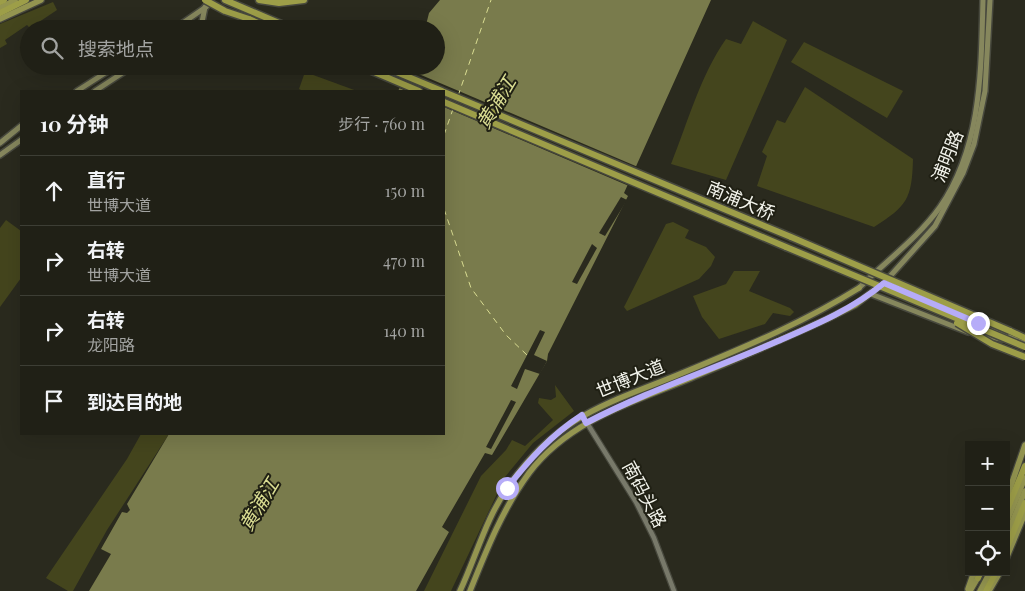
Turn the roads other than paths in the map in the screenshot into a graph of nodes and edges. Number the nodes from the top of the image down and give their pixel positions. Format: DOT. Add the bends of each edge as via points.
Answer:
graph roads {
  1 [pos="4,0"];
  2 [pos="15,0"];
  3 [pos="26,0"];
  4 [pos="41,0"];
  5 [pos="211,0"];
  6 [pos="225,0"];
  7 [pos="259,0"];
  8 [pos="304,0"];
  9 [pos="984,0"];
  10 [pos="990,0"];
  11 [pos="0,2"];
  12 [pos="205,4"];
  13 [pos="0,8"];
  14 [pos="0,13"];
  15 [pos="0,19"];
  16 [pos="185,20"];
  17 [pos="202,20"];
  18 [pos="248,20"];
  19 [pos="272,20"];
  20 [pos="102,75"];
  21 [pos="120,75"];
  22 [pos="381,75"];
  23 [pos="403,75"];
  24 [pos="79,90"];
  25 [pos="97,90"];
  26 [pos="417,90"];
  27 [pos="438,90"];
  28 [pos="445,93"];
  29 [pos="445,102"];
  30 [pos="20,127"];
  31 [pos="20,141"];
  32 [pos="0,143"];
  33 [pos="0,155"];
  34 [pos="884,283"];
  35 [pos="859,288"];
  36 [pos="871,294"];
  37 [pos="941,313"];
  38 [pos="1024,341"];
  39 [pos="1025,357"];
  40 [pos="582,415"];
  41 [pos="586,423"];
  42 [pos="1025,445"];
  43 [pos="1025,466"];
  44 [pos="1025,478"];
  45 [pos="1010,488"];
  46 [pos="1025,491"];
  47 [pos="1010,502"];
  48 [pos="1025,503"];
  49 [pos="1025,513"];
  50 [pos="1010,514"];
  51 [pos="1008,531"];
  52 [pos="1010,540"];
  53 [pos="1010,549"];
  54 [pos="977,576"];
  55 [pos="988,576"];
  56 [pos="994,576"];
  57 [pos="997,576"];
  58 [pos="460,591"];
  59 [pos="470,591"];
  60 [pos="674,591"];
  61 [pos="969,591"];
  62 [pos="980,591"];
  63 [pos="987,591"];
  1 -- 11 [label="highway"];
  2 -- 13 [label="main road"];
  3 -- 14 [label="highway"];
  4 -- 15 [label="main road"];
  5 -- 12 [label="main road"];
  6 -- 19 [label="highway"];
  7 -- 8 [label="highway" via="280,3"];
  9 -- 35 [label="main road, 浦明路" via="977,110 959,169 940,206 927,223"];
  10 -- 34 [label="main road, 浦明路" via="985,91 974,144 963,173 935,226"];
  12 -- 16 [label="main road"];
  12 -- 17 [label="main road"];
  12 -- 18 [label="highway, bridge"];
  20 -- 24 [label="main road"];
  21 -- 25 [label="main road"];
  22 -- 26 [label="highway"];
  23 -- 27 [label="highway, 南浦大桥"];
  28 -- 38 [label="highway, 南浦大桥, bridge" via="880,273 1010,331"];
  29 -- 37 [label="highway, 南浦大桥, bridge"];
  30 -- 32 [label="main road"];
  31 -- 33 [label="main road"];
  34 -- 36 [label="main road, 世博大道"];
  34 -- 38 [label="main road"];
  35 -- 40 [label="main road, 世博大道" via="794,326"];
  36 -- 38 [label="main road" via="976,335"];
  36 -- 41 [label="main road, 世博大道" via="798,333"];
  37 -- 38 [label="highway, 南浦大桥, bridge"];
  37 -- 39 [label="highway, bridge" via="992,344"];
  40 -- 41 [label="street, 南码头路"];
  40 -- 58 [label="main road, 世博大道" via="534,454 507,488"];
  41 -- 59 [label="main road, 世博大道" via="558,443 529,472 505,511"];
  41 -- 60 [label="street, 南码头路" via="636,502"];
  42 -- 45 [label="main road"];
  43 -- 47 [label="highway"];
  44 -- 50 [label="main road"];
  46 -- 51 [label="main road"];
  48 -- 52 [label="highway"];
  49 -- 53 [label="main road"];
  54 -- 61 [label="main road"];
  55 -- 62 [label="main road"];
  56 -- 63 [label="highway"];
  57 -- 63 [label="main road"];
}
